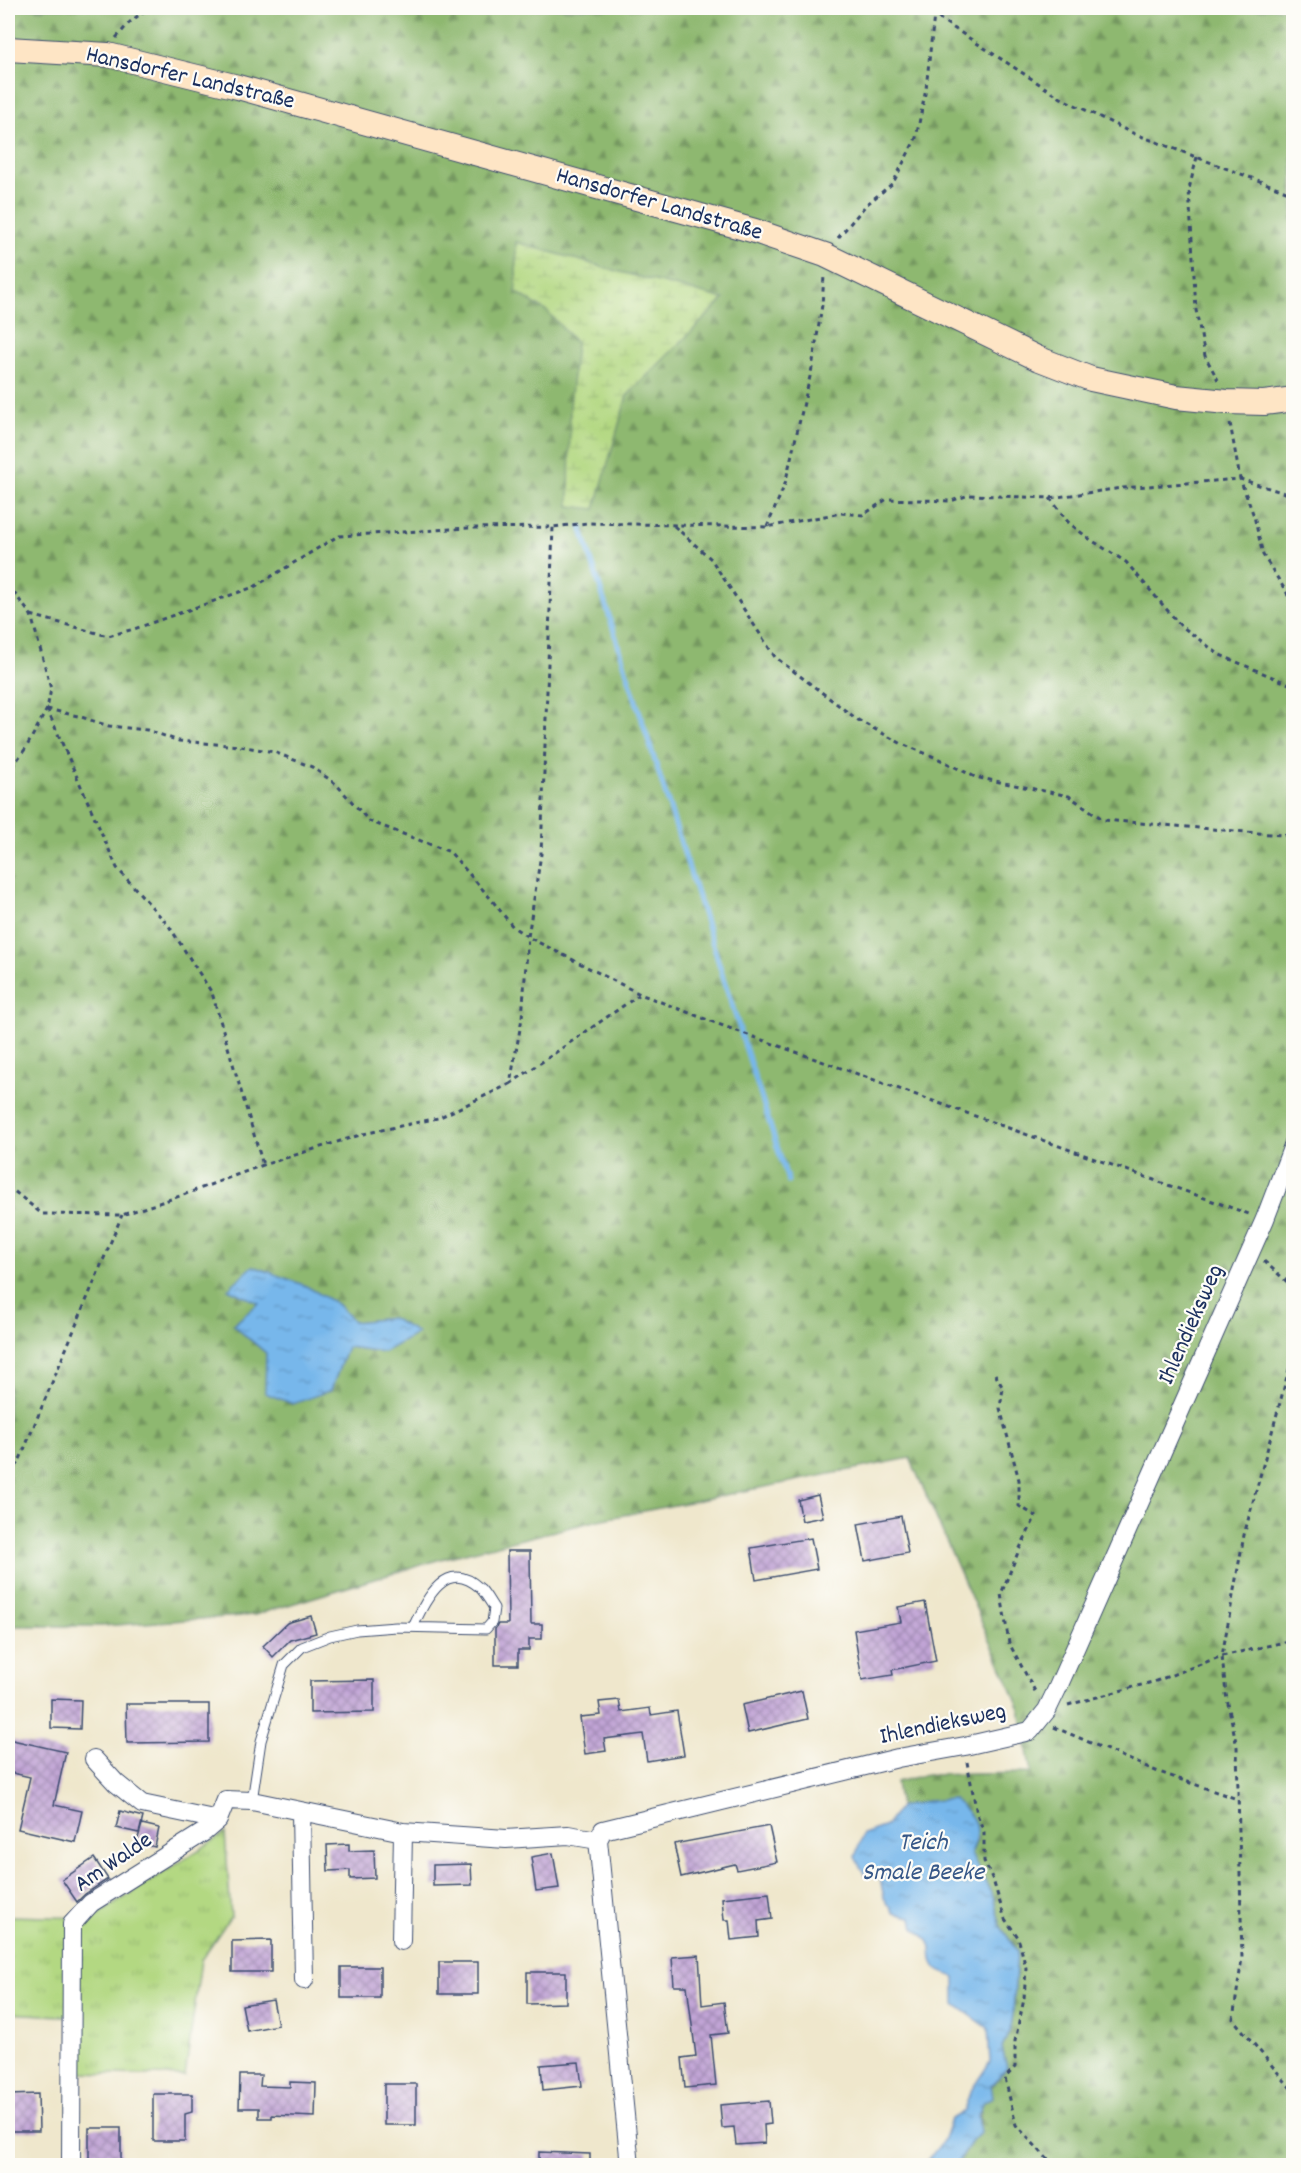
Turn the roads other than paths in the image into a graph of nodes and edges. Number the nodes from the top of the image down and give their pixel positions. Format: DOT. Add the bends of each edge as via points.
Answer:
graph roads {
  1 [pos="8,49"];
  2 [pos="1293,399"];
  3 [pos="1293,1143"];
  4 [pos="413,1627"];
  5 [pos="94,1759"];
  6 [pos="252,1801"];
  7 [pos="301,1812"];
  8 [pos="218,1820"];
  9 [pos="403,1832"];
  10 [pos="598,1840"];
  11 [pos="401,1941"];
  12 [pos="304,1980"];
  13 [pos="71,2166"];
  14 [pos="630,2166"];
  1 -- 2 [label="main road, Hansdorfer Landstraße" via="108,56 238,87 755,231 825,255 1037,358 1091,379 1176,397 1264,403"];
  3 -- 10 [label="street, Ihlendieksweg" via="1265,1219 1058,1687 1030,1731 898,1758 603,1830"];
  4 -- 4 [label="lane" via="486,1629 492,1622 494,1608 480,1589 463,1578 448,1579 434,1589"];
  4 -- 6 [label="lane" via="357,1630 330,1636 302,1647 284,1665 261,1741"];
  5 -- 8 [label="street, Am Walde" via="142,1804"];
  6 -- 7 [label="street, Am Walde"];
  6 -- 8 [label="street, Am Walde" via="226,1800"];
  7 -- 9 [label="street, Am Walde"];
  7 -- 12 [label="street"];
  8 -- 13 [label="street, Am Walde" via="92,1904 72,1924"];
  9 -- 10 [label="street, Am Walde" via="506,1839 568,1835"];
  9 -- 11 [label="street"];
  10 -- 14 [label="street"];
}
